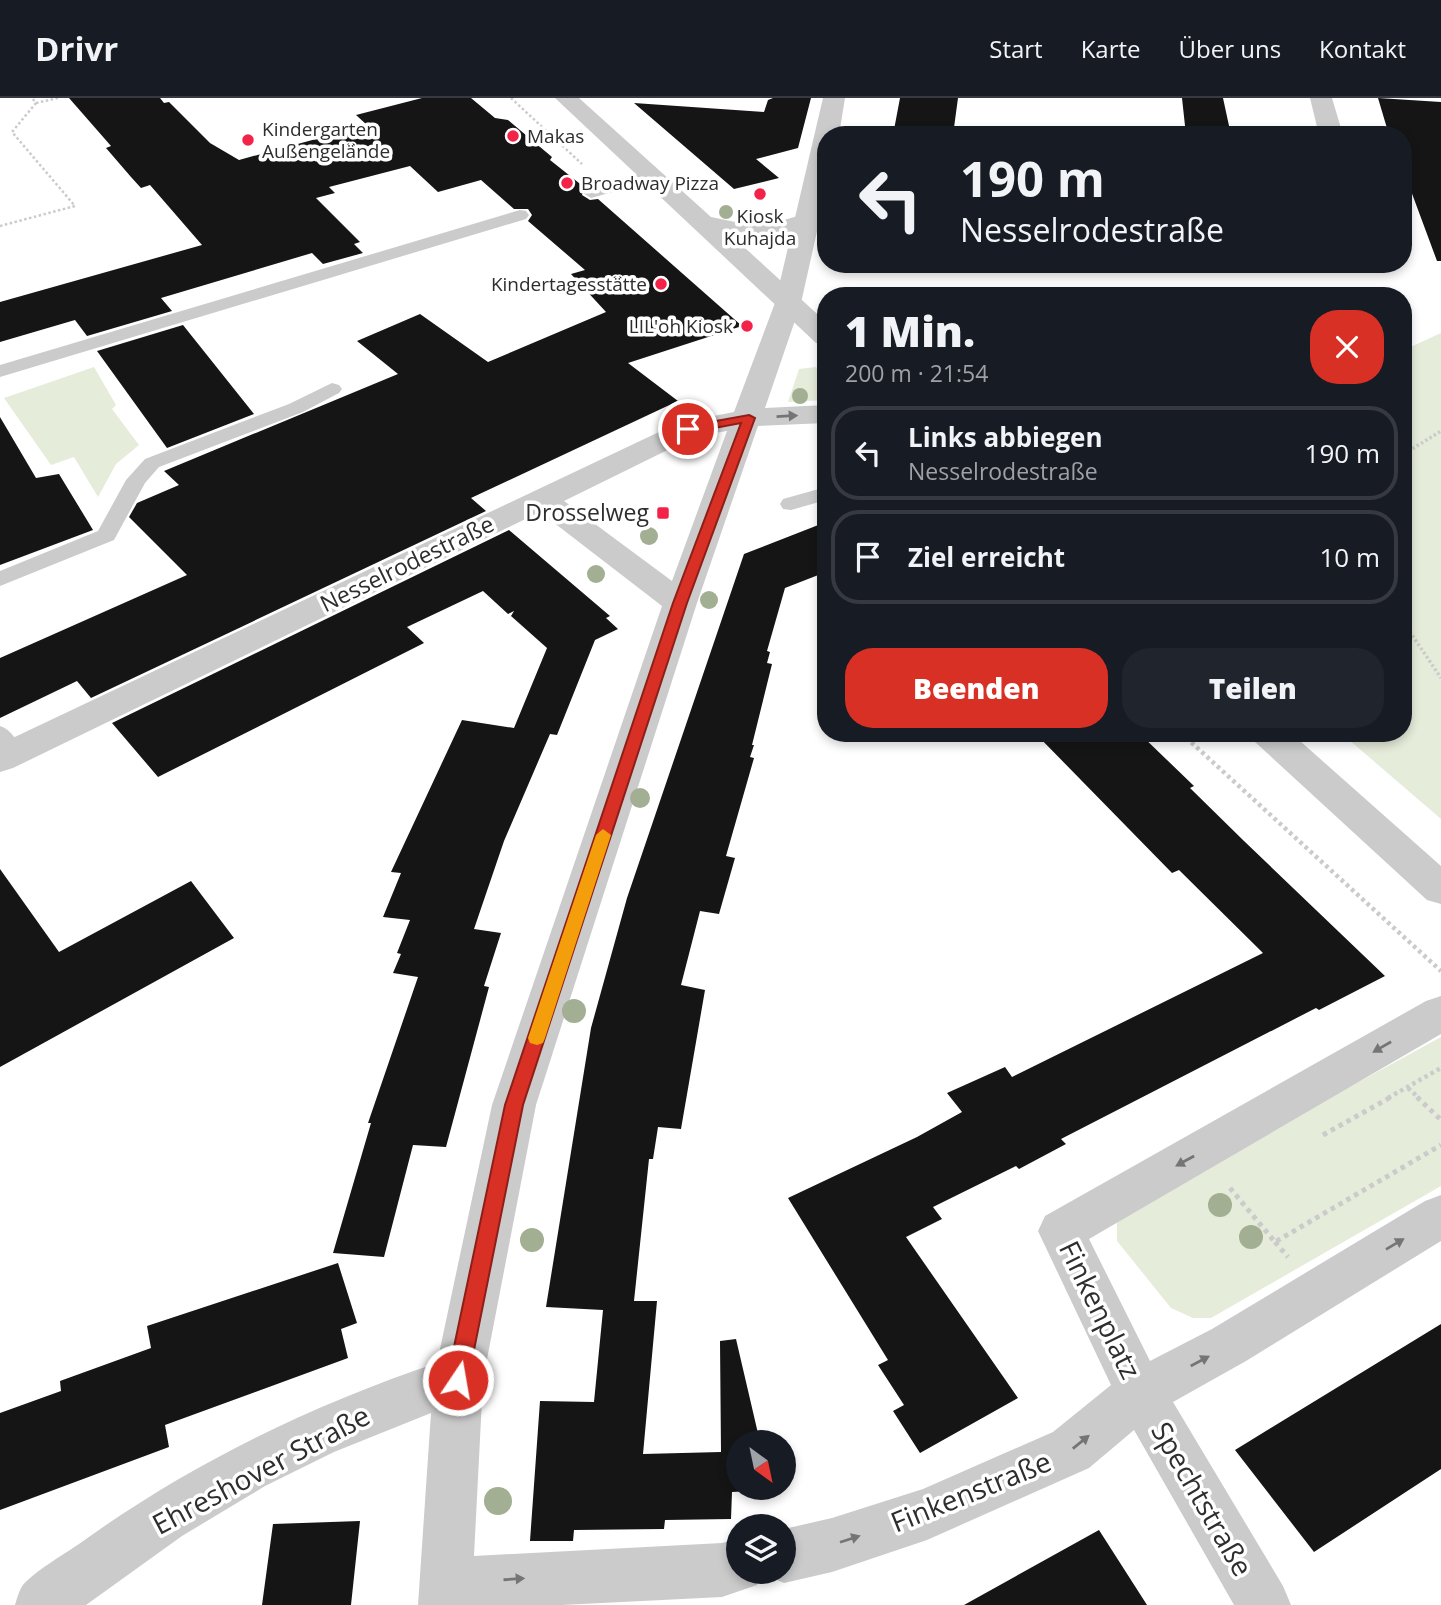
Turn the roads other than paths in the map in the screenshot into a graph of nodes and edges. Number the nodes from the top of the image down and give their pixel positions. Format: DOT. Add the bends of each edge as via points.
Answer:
graph roads {
  1 [pos="566,98"];
  2 [pos="834,98"];
  3 [pos="1321,98"];
  4 [pos="828,126"];
  5 [pos="1329,126"];
  6 [pos="650,176"];
  7 [pos="592,193"];
  8 [pos="817,201"];
  9 [pos="520,215"];
  10 [pos="697,221"];
  11 [pos="812,237"];
  12 [pos="788,303"];
  13 [pos="817,329"];
  14 [pos="0,371"];
  15 [pos="332,388"];
  16 [pos="817,414"];
  17 [pos="749,418"];
  18 [pos="817,496"];
  19 [pos="543,499"];
  20 [pos="791,505"];
  21 [pos="0,579"];
  22 [pos="680,603"];
  23 [pos="1278,742"];
  24 [pos="4,749"];
  25 [pos="1441,889"];
  26 [pos="1441,1013"];
  27 [pos="1441,1216"];
  28 [pos="458,1380"];
  29 [pos="1140,1393"];
  30 [pos="796,1553"];
  31 [pos="726,1569"];
  32 [pos="446,1595"];
  33 [pos="42,1605"];
  34 [pos="1264,1605"];
  1 -- 6 [label="street"];
  2 -- 4 [label="street"];
  3 -- 5 [label="street"];
  6 -- 7 [label="lane"];
  6 -- 10 [label="street"];
  8 -- 11 [label="street"];
  9 -- 14 [label="lane"];
  10 -- 11 [label="street" via="735,232 796,228"];
  10 -- 12 [label="street"];
  11 -- 12 [label="street"];
  12 -- 13 [label="street"];
  12 -- 17 [label="street"];
  15 -- 21 [label="lane" via="296,408 152,463 136,480 106,535"];
  17 -- 16 [label="street, Nesselrodestraße, one-way"];
  17 -- 19 [label="street, Nesselrodestraße" via="688,429"];
  17 -- 22 [label="street"];
  18 -- 20 [label="lane"];
  19 -- 22 [label="street"];
  19 -- 24 [label="street, Nesselrodestraße"];
  22 -- 28 [label="street" via="514,1105"];
  23 -- 25 [label="street"];
  26 -- 29 [label="street, Finkenplatz, one-way" via="1061,1231"];
  29 -- 27 [label="street, Finkenplatz, one-way" via="1229,1345"];
  28 -- 32 [label="street"];
  28 -- 33 [label="street, Ehreshover Straße" via="391,1401 307,1439 181,1506"];
  30 -- 29 [label="street, Finkenstraße, one-way" via="927,1514 1071,1450"];
  29 -- 34 [label="street, Spechtstraße"];
  32 -- 31 [label="street, one-way"];
}
